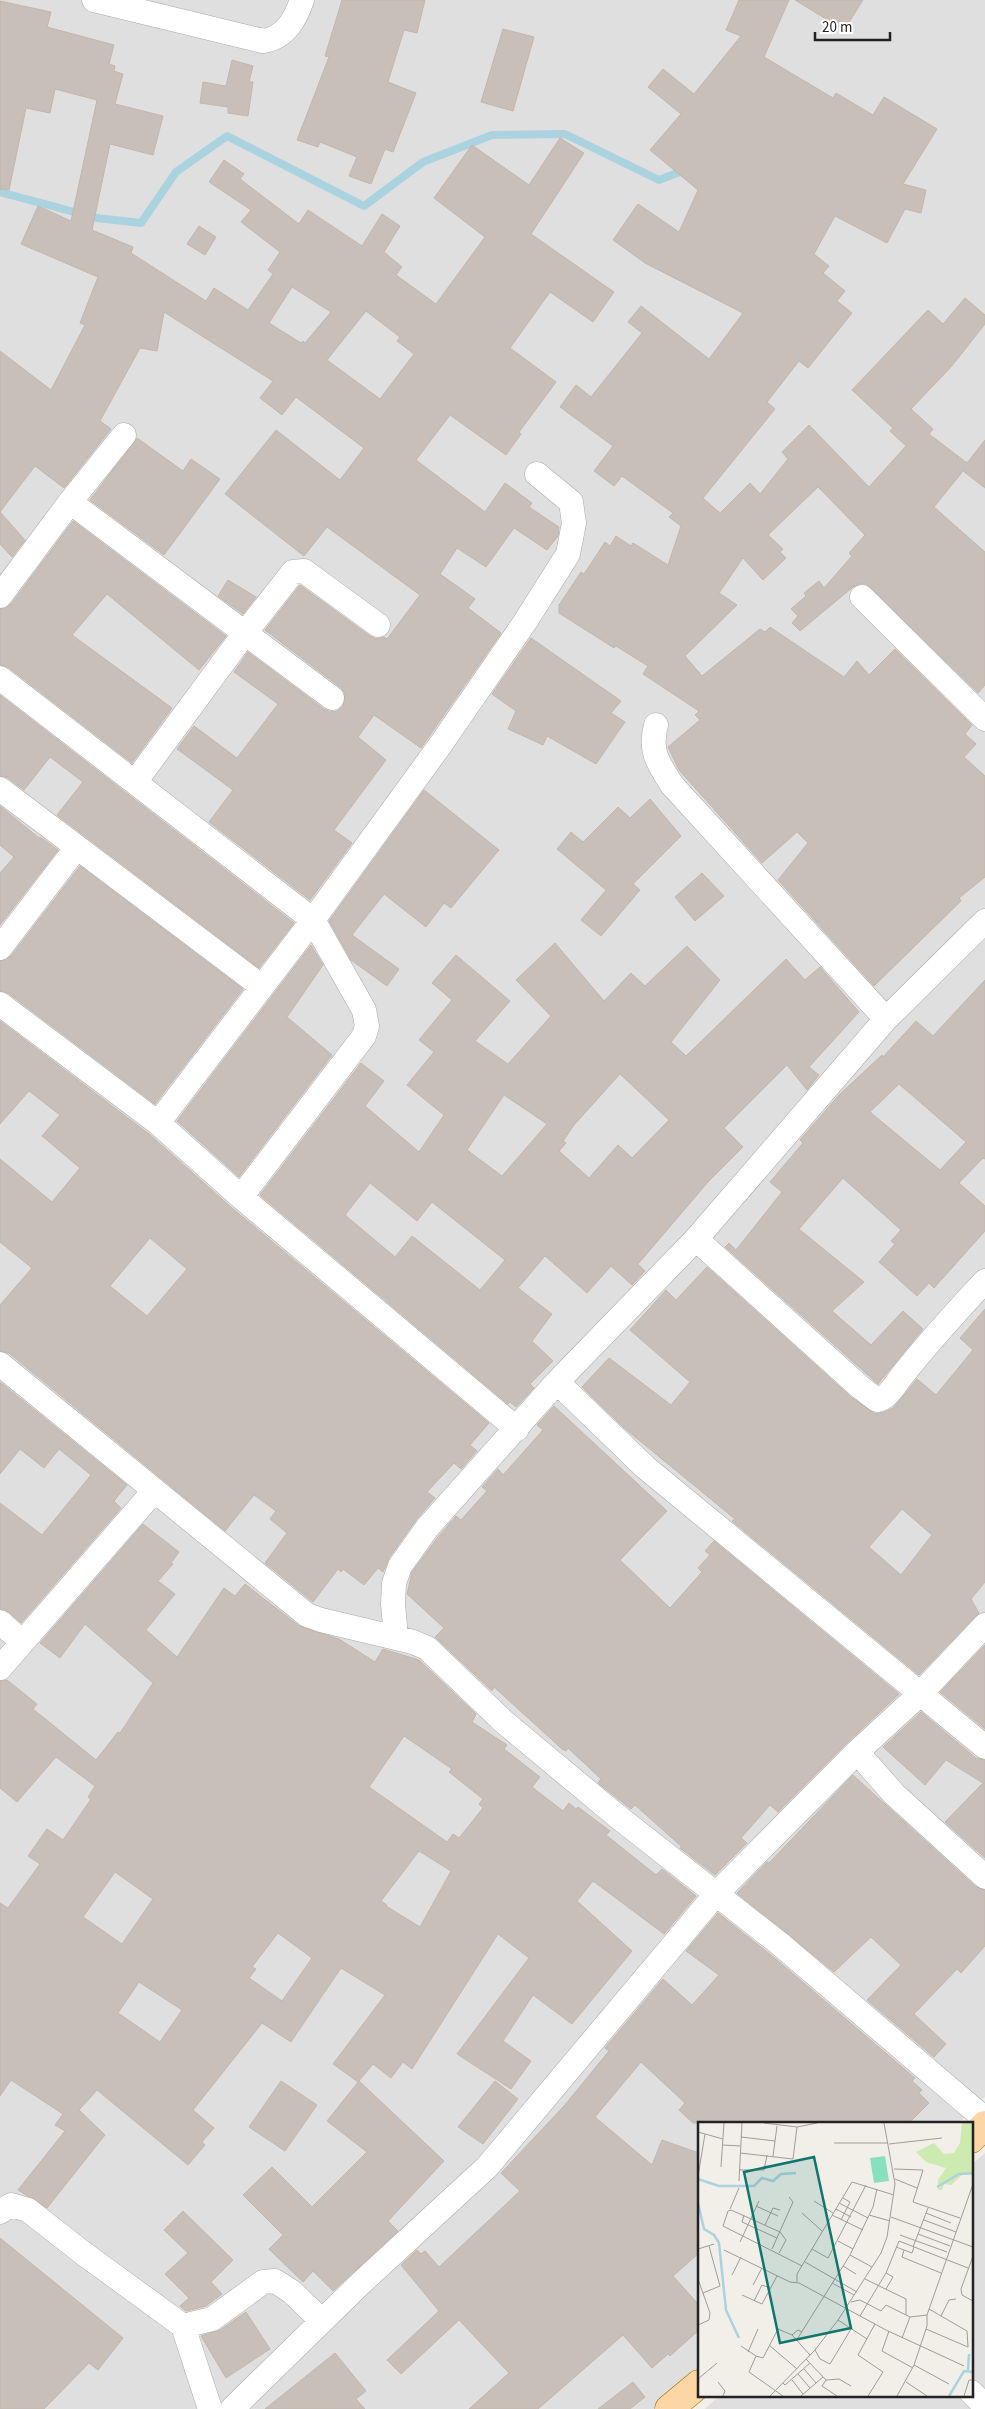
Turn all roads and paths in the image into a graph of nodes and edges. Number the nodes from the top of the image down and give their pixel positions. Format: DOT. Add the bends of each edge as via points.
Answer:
graph roads {
  1 [pos="94,0"];
  2 [pos="302,0"];
  3 [pos="124,435"];
  4 [pos="537,474"];
  5 [pos="70,502"];
  6 [pos="0,596"];
  7 [pos="862,597"];
  8 [pos="378,625"];
  9 [pos="245,633"];
  10 [pos="0,678"];
  11 [pos="332,698"];
  12 [pos="985,719"];
  13 [pos="656,725"];
  14 [pos="135,782"];
  15 [pos="0,790"];
  16 [pos="77,847"];
  17 [pos="313,920"];
  18 [pos="985,921"];
  19 [pos="0,948"];
  20 [pos="261,986"];
  21 [pos="0,1004"];
  22 [pos="886,1019"];
  23 [pos="158,1123"];
  24 [pos="241,1197"];
  25 [pos="696,1239"];
  26 [pos="985,1280"];
  27 [pos="0,1364"];
  28 [pos="557,1382"];
  29 [pos="517,1429"];
  30 [pos="154,1491"];
  31 [pos="0,1622"];
  32 [pos="985,1625"];
  33 [pos="396,1638"];
  34 [pos="22,1642"];
  35 [pos="0,1668"];
  36 [pos="921,1693"];
  37 [pos="985,1747"];
  38 [pos="857,1752"];
  39 [pos="985,1877"];
  40 [pos="716,1894"];
  41 [pos="985,2119"];
  42 [pos="985,2125"];
  43 [pos="972,2138"];
  44 [pos="0,2212"];
  45 [pos="322,2321"];
  46 [pos="183,2326"];
  47 [pos="698,2385"];
  48 [pos="972,2393"];
  49 [pos="985,2406"];
  50 [pos="210,2409"];
  51 [pos="232,2409"];
  52 [pos="669,2409"];
  1 -- 2 [label="street" via="263,41 279,37 286,30"];
  3 -- 5 [label="street"];
  4 -- 17 [label="street" via="571,502 574,523 568,554 441,744"];
  5 -- 6 [label="street"];
  5 -- 9 [label="street"];
  7 -- 12 [label="street"];
  8 -- 9 [label="street" via="304,571 298,570 293,572"];
  9 -- 11 [label="street"];
  9 -- 14 [label="street"];
  10 -- 14 [label="street"];
  13 -- 22 [label="street" via="652,740 658,763 672,785"];
  14 -- 17 [label="street"];
  15 -- 16 [label="street"];
  16 -- 19 [label="street"];
  16 -- 20 [label="street"];
  17 -- 20 [label="street"];
  17 -- 24 [label="street" via="364,1010 366,1031"];
  18 -- 22 [label="street"];
  20 -- 23 [label="street"];
  21 -- 23 [label="street"];
  22 -- 25 [label="street"];
  23 -- 24 [label="street"];
  24 -- 29 [label="street"];
  25 -- 26 [label="street" via="877,1400 882,1399"];
  25 -- 28 [label="street"];
  27 -- 30 [label="street"];
  28 -- 29 [label="street"];
  28 -- 36 [label="street" via="646,1467"];
  29 -- 33 [label="street" via="428,1528 400,1566 394,1583"];
  30 -- 33 [label="street" via="307,1615"];
  30 -- 34 [label="street"];
  31 -- 34 [label="street"];
  32 -- 36 [label="street"];
  33 -- 40 [label="street" via="428,1648 504,1722"];
  34 -- 35 [label="street"];
  36 -- 37 [label="street"];
  36 -- 38 [label="street"];
  38 -- 39 [label="street" via="894,1794"];
  38 -- 40 [label="street"];
  40 -- 41 [label="street" via="780,1944"];
  40 -- 45 [label="street" via="488,2167"];
  42 -- 43 [label="main road"];
  44 -- 46 [label="street" via="10,2205 28,2210"];
  45 -- 46 [label="street" via="292,2292 274,2281 263,2282 212,2319"];
  45 -- 51 [label="street"];
  46 -- 50 [label="street"];
  47 -- 52 [label="main road"];
  48 -- 49 [label="street"];
}
